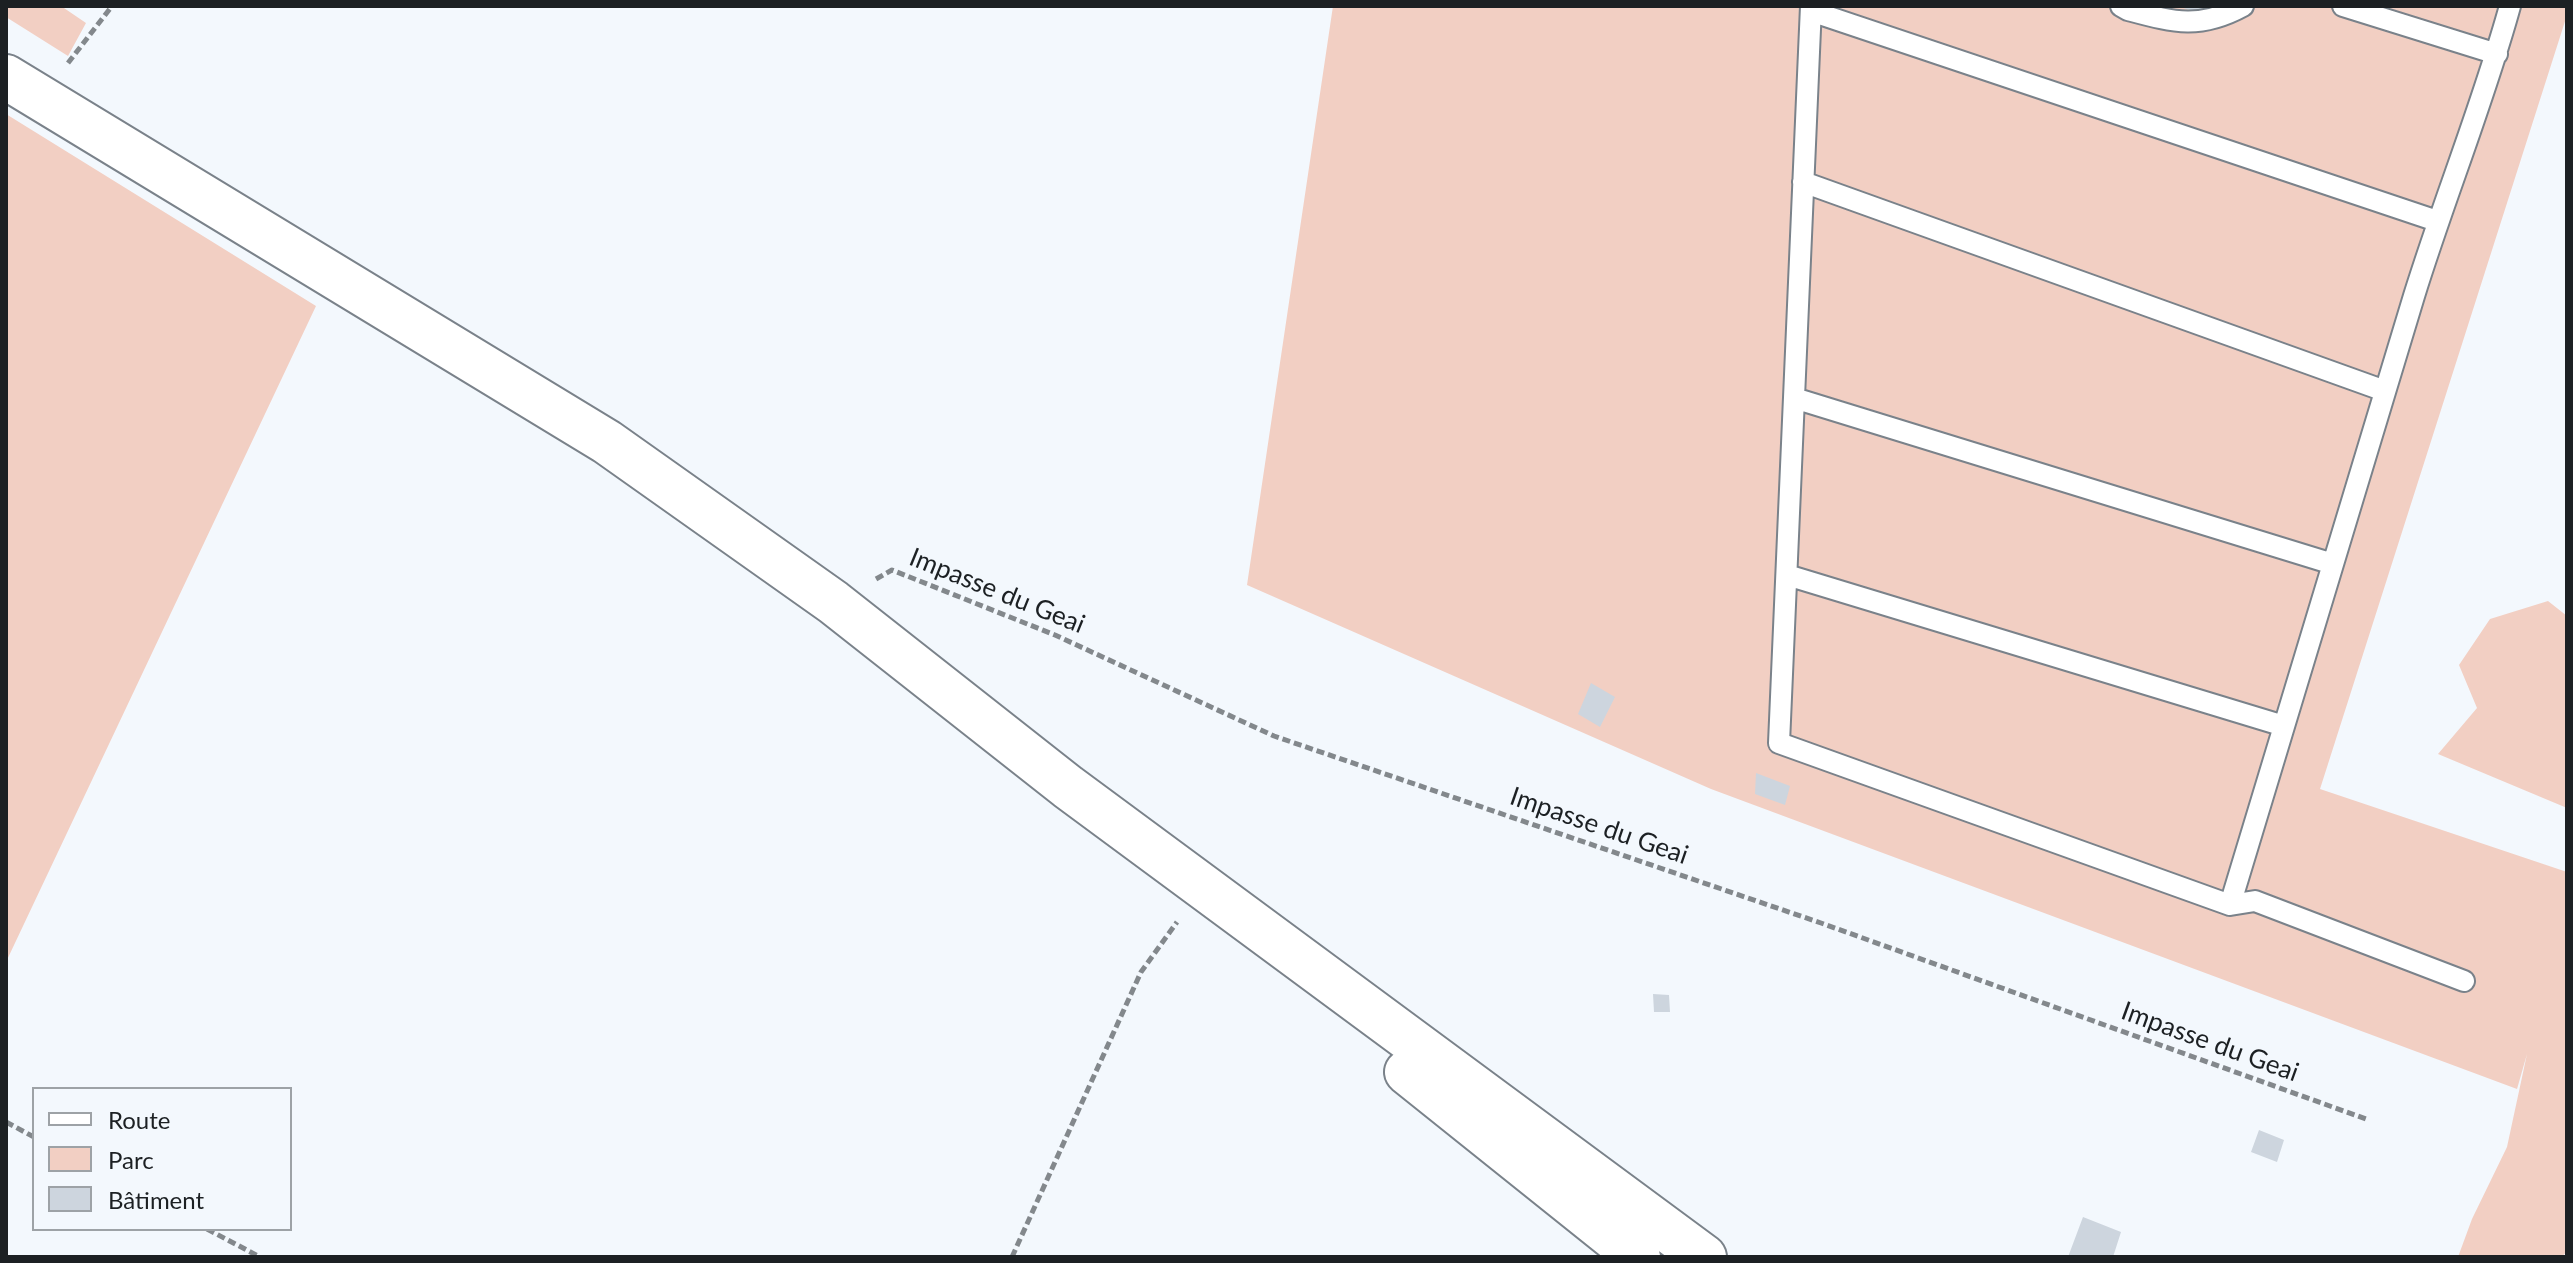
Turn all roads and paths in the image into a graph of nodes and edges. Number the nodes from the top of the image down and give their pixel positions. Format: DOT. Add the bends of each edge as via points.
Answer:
graph roads {
  1 [pos="112,6"];
  2 [pos="2121,6"];
  3 [pos="2243,6"];
  4 [pos="2343,6"];
  5 [pos="2510,6"];
  6 [pos="1811,8"];
  7 [pos="2497,54"];
  8 [pos="23,87"];
  9 [pos="1803,182"];
  10 [pos="2437,221"];
  11 [pos="2385,391"];
  12 [pos="1794,398"];
  13 [pos="2333,564"];
  14 [pos="1787,575"];
  15 [pos="833,602"];
  16 [pos="2284,726"];
  17 [pos="1068,787"];
  18 [pos="1196,895"];
  19 [pos="2230,905"];
  20 [pos="2464,981"];
  21 [pos="2366,1119"];
  22 [pos="6,1122"];
  23 [pos="32,1136"];
  24 [pos="211,1231"];
  25 [pos="260,1257"];
  26 [pos="1012,1257"];
  27 [pos="1638,1257"];
  28 [pos="1704,1257"];
  1 -- 8 [label="path"];
  2 -- 3 [label="lane" via="2176,23 2223,17"];
  4 -- 7 [label="lane"];
  5 -- 7 [label="lane"];
  6 -- 9 [label="lane"];
  6 -- 10 [label="lane"];
  7 -- 10 [label="lane"];
  8 -- 15 [label="main road" via="607,442"];
  9 -- 11 [label="lane"];
  9 -- 12 [label="lane"];
  10 -- 11 [label="lane"];
  11 -- 13 [label="lane"];
  12 -- 13 [label="lane"];
  12 -- 14 [label="lane"];
  13 -- 16 [label="lane"];
  14 -- 16 [label="lane"];
  14 -- 19 [label="lane" via="1779,743"];
  15 -- 17 [label="main road"];
  15 -- 21 [label="path, Impasse du Geai" via="892,570 1055,635 1274,736 1821,923"];
  16 -- 19 [label="lane"];
  17 -- 18 [label="main road"];
  17 -- 28 [label="main road"];
  18 -- 26 [label="path" via="1141,972"];
  18 -- 27 [label="main road" via="1436,1097"];
  19 -- 20 [label="lane" via="2255,901"];
  22 -- 23 [label="path"];
  24 -- 25 [label="path"];
}
